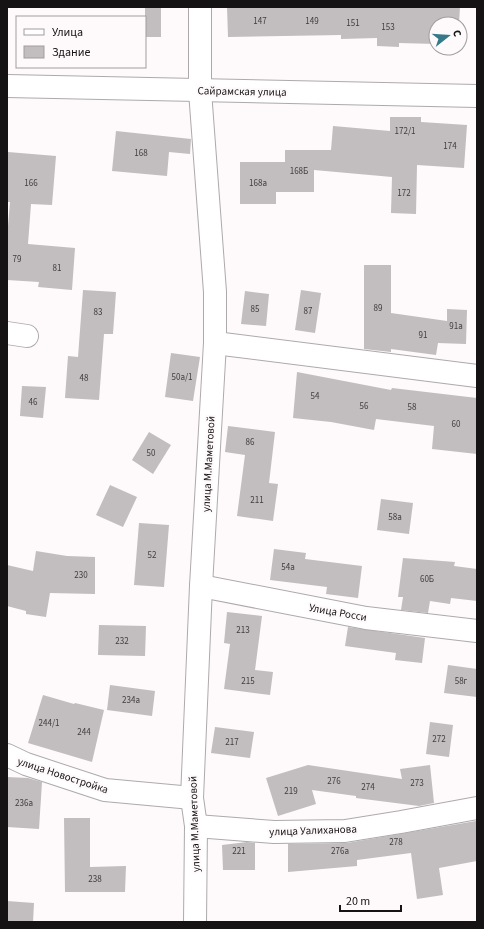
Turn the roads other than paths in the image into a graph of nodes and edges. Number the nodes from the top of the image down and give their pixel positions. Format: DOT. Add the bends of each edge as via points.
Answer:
graph roads {
  1 [pos="200,7"];
  2 [pos="7,86"];
  3 [pos="200,90"];
  4 [pos="477,96"];
  5 [pos="215,343"];
  6 [pos="477,376"];
  7 [pos="201,586"];
  8 [pos="477,631"];
  9 [pos="7,755"];
  10 [pos="192,798"];
  11 [pos="477,808"];
  12 [pos="196,826"];
  13 [pos="195,922"];
  1 -- 3 [label="street, улица М.Маметовой"];
  2 -- 3 [label="street, Сайрамская улица"];
  3 -- 4 [label="street, Сайрамская улица"];
  3 -- 5 [label="street, улица М.Маметовой" via="215,292"];
  5 -- 6 [label="street"];
  5 -- 7 [label="street, улица М.Маметовой"];
  7 -- 8 [label="street, Улица Росси" via="366,618"];
  7 -- 10 [label="street, улица М.Маметовой"];
  9 -- 10 [label="street, улица Новостройка" via="26,764 105,790"];
  10 -- 12 [label="street, улица М.Маметовой"];
  11 -- 12 [label="street, улица Уалиханова" via="345,831 274,832"];
  12 -- 13 [label="street, улица М.Маметовой"];
}
